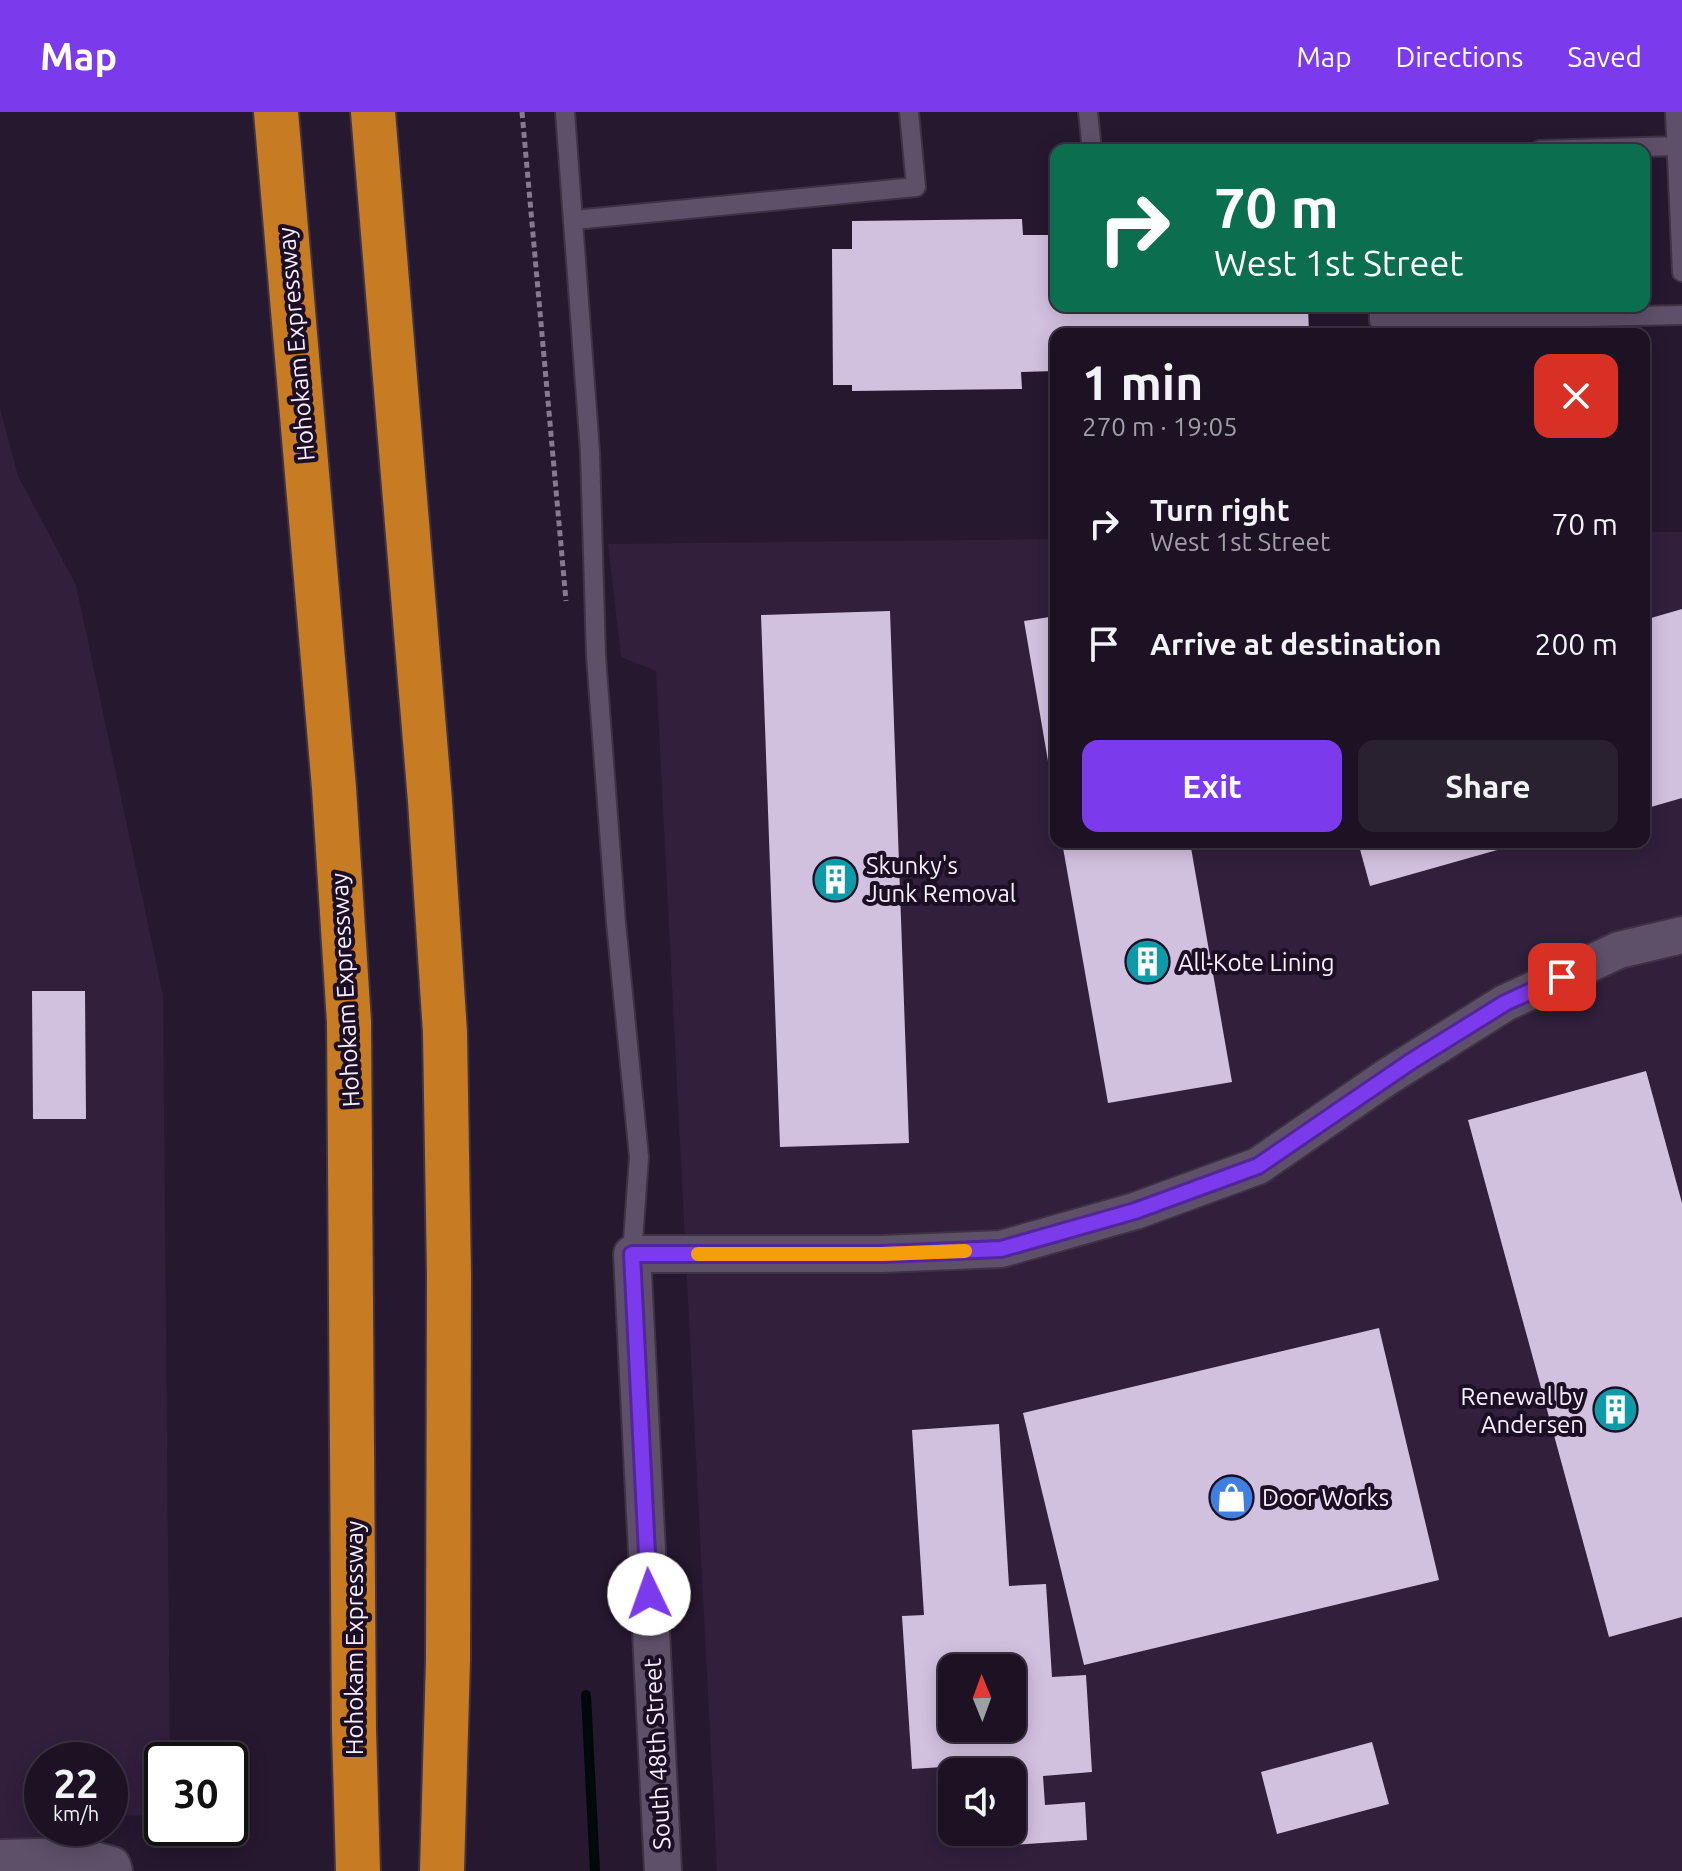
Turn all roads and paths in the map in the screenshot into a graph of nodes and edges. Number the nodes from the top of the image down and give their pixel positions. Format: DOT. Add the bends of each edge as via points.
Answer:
graph roads {
  1 [pos="276,112"];
  2 [pos="373,112"];
  3 [pos="522,112"];
  4 [pos="565,112"];
  5 [pos="909,112"];
  6 [pos="1088,112"];
  7 [pos="1675,112"];
  8 [pos="1091,144"];
  9 [pos="1676,146"];
  10 [pos="1650,147"];
  11 [pos="574,220"];
  12 [pos="1682,272"];
  13 [pos="1379,312"];
  14 [pos="1682,315"];
  15 [pos="562,566"];
  16 [pos="1682,935"];
  17 [pos="632,1254"];
  18 [pos="448,1660"];
  19 [pos="354,1729"];
  20 [pos="0,1858"];
  21 [pos="113,1868"];
  22 [pos="344,1871"];
  23 [pos="358,1871"];
  24 [pos="442,1871"];
  25 [pos="465,1871"];
  26 [pos="663,1871"];
  1 -- 19 [label="highway, Hohokam Expressway" via="349,1022"];
  2 -- 18 [label="highway" via="444,1004"];
  3 -- 15 [label="path"];
  4 -- 11 [label="lane"];
  5 -- 11 [label="lane" via="916,187"];
  6 -- 8 [label="lane"];
  7 -- 9 [label="lane"];
  9 -- 10 [label="lane"];
  9 -- 12 [label="lane"];
  11 -- 17 [label="lane" via="590,452 596,656 639,1157"];
  13 -- 14 [label="lane" via="1379,321"];
  16 -- 17 [label="street" via="1619,950 1505,1003 1258,1166 1135,1211 1001,1249"];
  17 -- 26 [label="street, South 48th Street"];
  18 -- 24 [label="highway"];
  18 -- 25 [label="highway"];
  19 -- 22 [label="highway"];
  19 -- 23 [label="highway, Hohokam Expressway"];
  20 -- 21 [label="street" via="79,1856"];
}
